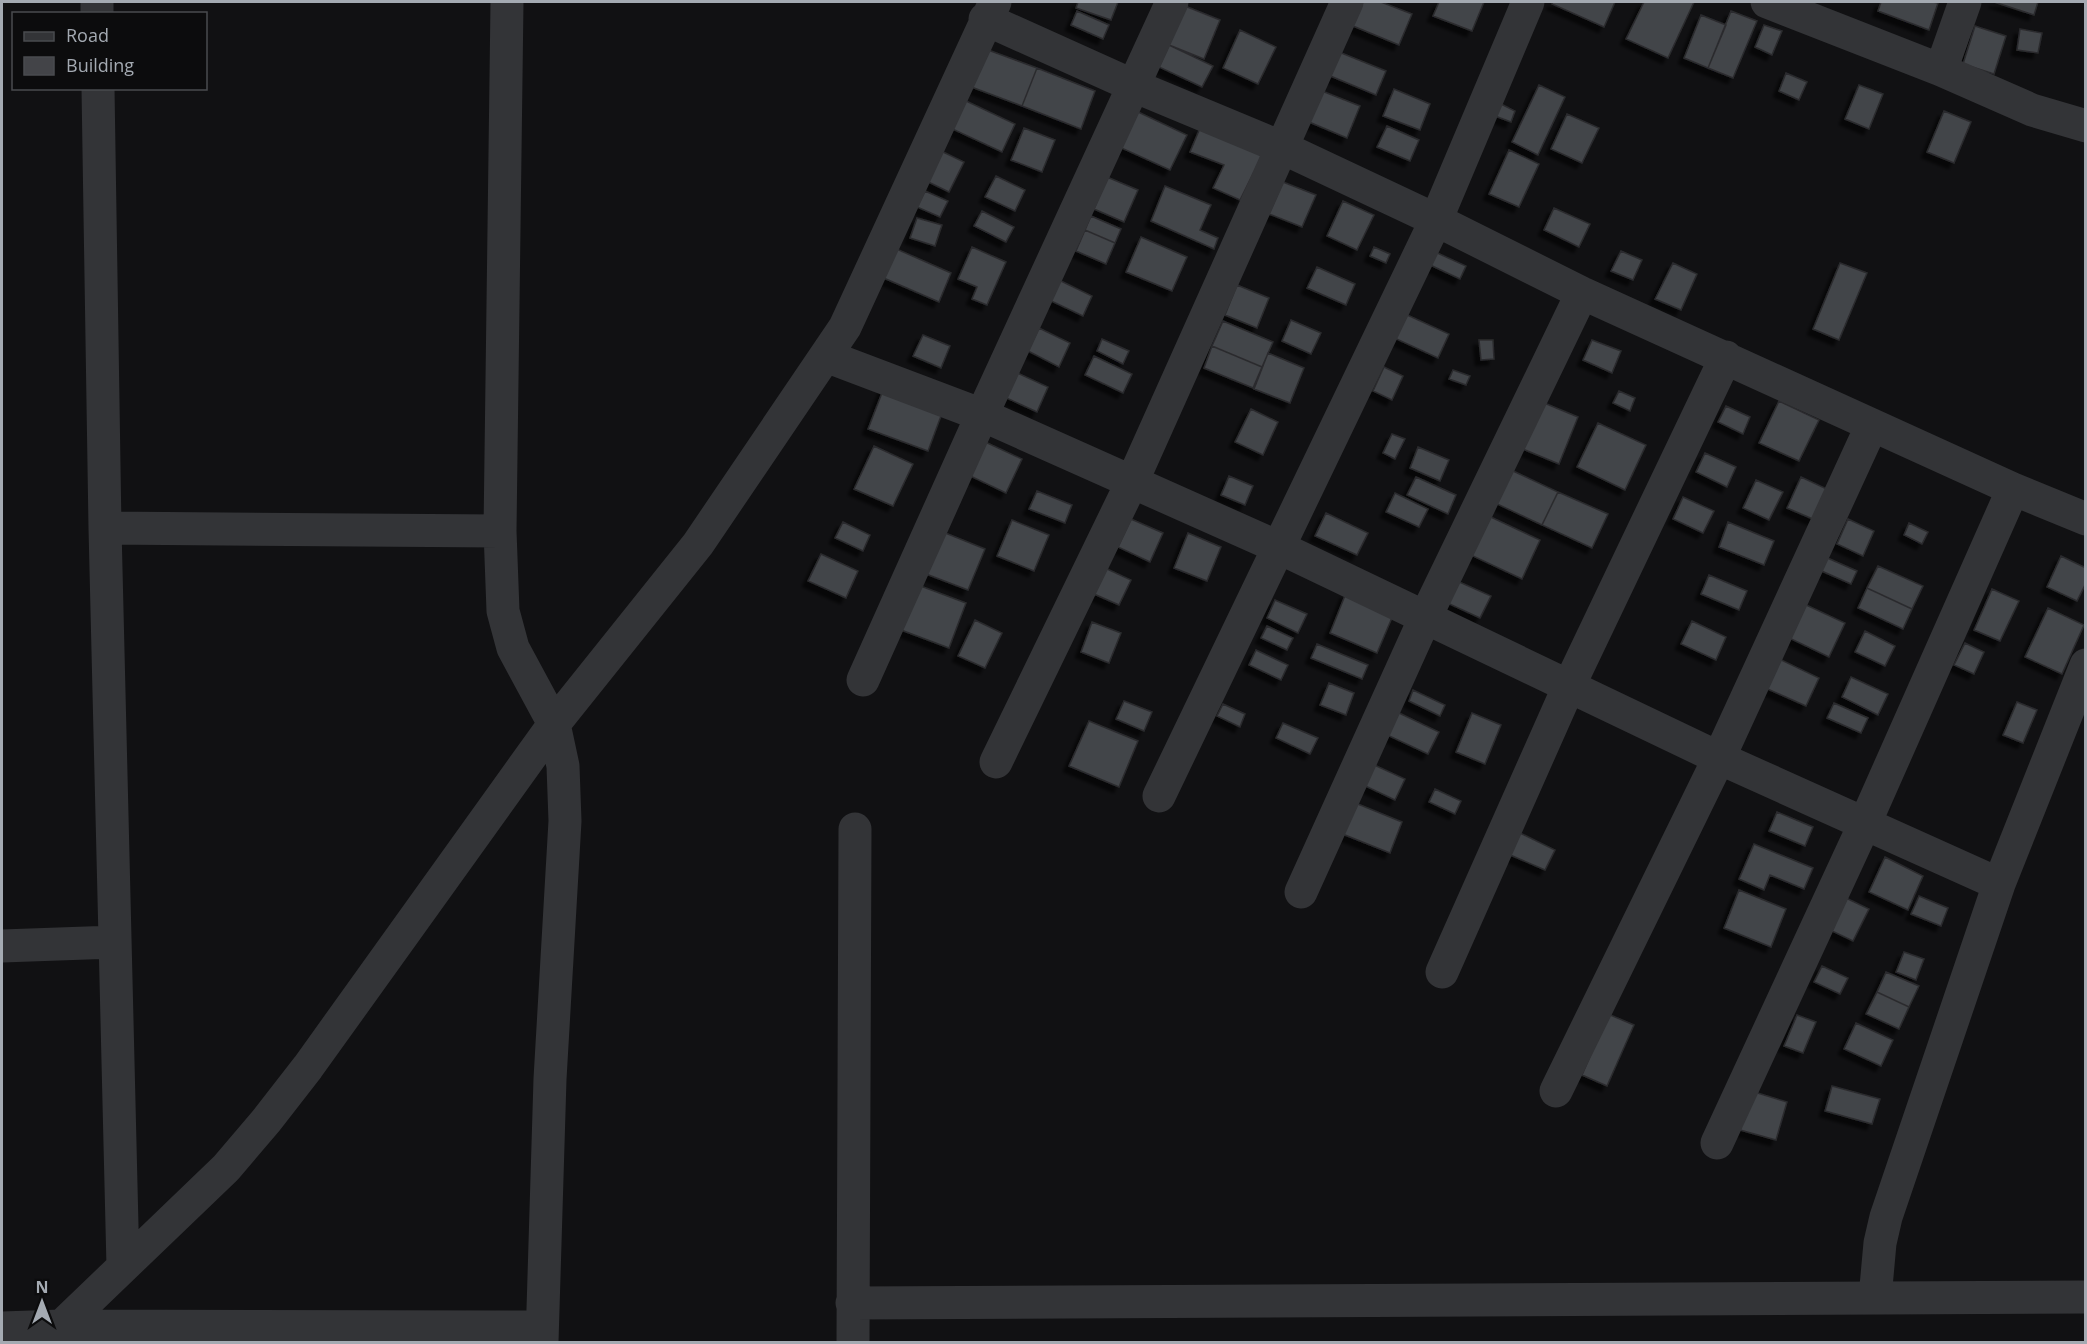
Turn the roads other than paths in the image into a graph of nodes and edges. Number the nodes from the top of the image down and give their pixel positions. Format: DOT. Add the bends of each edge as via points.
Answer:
graph roads {
  1 [pos="507,2"];
  2 [pos="1172,2"];
  3 [pos="1347,2"];
  4 [pos="1528,2"];
  5 [pos="1767,2"];
  6 [pos="1965,2"];
  7 [pos="990,10"];
  8 [pos="1941,70"];
  9 [pos="1134,86"];
  10 [pos="98,90"];
  11 [pos="2085,126"];
  12 [pos="1283,148"];
  13 [pos="1436,220"];
  14 [pos="1582,293"];
  15 [pos="826,356"];
  16 [pos="1726,357"];
  17 [pos="982,415"];
  18 [pos="1872,425"];
  19 [pos="1132,482"];
  20 [pos="2013,489"];
  21 [pos="2085,519"];
  22 [pos="105,528"];
  23 [pos="500,531"];
  24 [pos="1278,547"];
  25 [pos="1425,618"];
  26 [pos="2085,665"];
  27 [pos="863,680"];
  28 [pos="1569,686"];
  29 [pos="554,724"];
  30 [pos="1719,758"];
  31 [pos="996,762"];
  32 [pos="1160,796"];
  33 [pos="1864,823"];
  34 [pos="855,829"];
  35 [pos="2000,884"];
  36 [pos="1301,892"];
  37 [pos="115,942"];
  38 [pos="2,946"];
  39 [pos="1442,972"];
  40 [pos="1557,1091"];
  41 [pos="1717,1143"];
  42 [pos="123,1267"];
  43 [pos="2085,1297"];
  44 [pos="1875,1298"];
  45 [pos="852,1303"];
  46 [pos="2,1328"];
  47 [pos="53,1334"];
  48 [pos="542,1335"];
  49 [pos="853,1342"];
  1 -- 23 [label="street"];
  2 -- 9 [label="street"];
  3 -- 12 [label="street"];
  4 -- 13 [label="street"];
  5 -- 8 [label="street"];
  6 -- 8 [label="street"];
  7 -- 9 [label="street"];
  7 -- 15 [label="street" via="845,327"];
  8 -- 11 [label="street" via="2032,110"];
  9 -- 12 [label="street"];
  9 -- 17 [label="street"];
  10 -- 22 [label="street"];
  12 -- 13 [label="street"];
  12 -- 19 [label="street"];
  13 -- 14 [label="street"];
  13 -- 24 [label="street"];
  14 -- 16 [label="street"];
  14 -- 25 [label="street"];
  15 -- 17 [label="street"];
  15 -- 29 [label="street" via="698,544"];
  16 -- 18 [label="street"];
  16 -- 28 [label="street"];
  17 -- 19 [label="street"];
  17 -- 27 [label="street"];
  18 -- 20 [label="street"];
  18 -- 30 [label="street"];
  19 -- 24 [label="street"];
  19 -- 31 [label="street"];
  20 -- 21 [label="street"];
  20 -- 33 [label="street"];
  22 -- 23 [label="street"];
  22 -- 37 [label="street"];
  23 -- 29 [label="street" via="503,611 513,648"];
  24 -- 25 [label="street"];
  24 -- 32 [label="street"];
  25 -- 28 [label="street"];
  25 -- 36 [label="street"];
  26 -- 35 [label="street"];
  28 -- 30 [label="street"];
  28 -- 39 [label="street"];
  29 -- 42 [label="street" via="266,1121 226,1168"];
  29 -- 48 [label="street" via="563,766 565,821 550,1078"];
  30 -- 33 [label="street"];
  30 -- 40 [label="street"];
  33 -- 35 [label="street"];
  33 -- 41 [label="street"];
  34 -- 45 [label="street"];
  35 -- 44 [label="street" via="1886,1217"];
  37 -- 38 [label="street"];
  37 -- 42 [label="street"];
  42 -- 47 [label="street"];
  43 -- 44 [label="street"];
  44 -- 45 [label="street"];
  45 -- 49 [label="street"];
  46 -- 47 [label="street"];
  47 -- 48 [label="street"];
}
